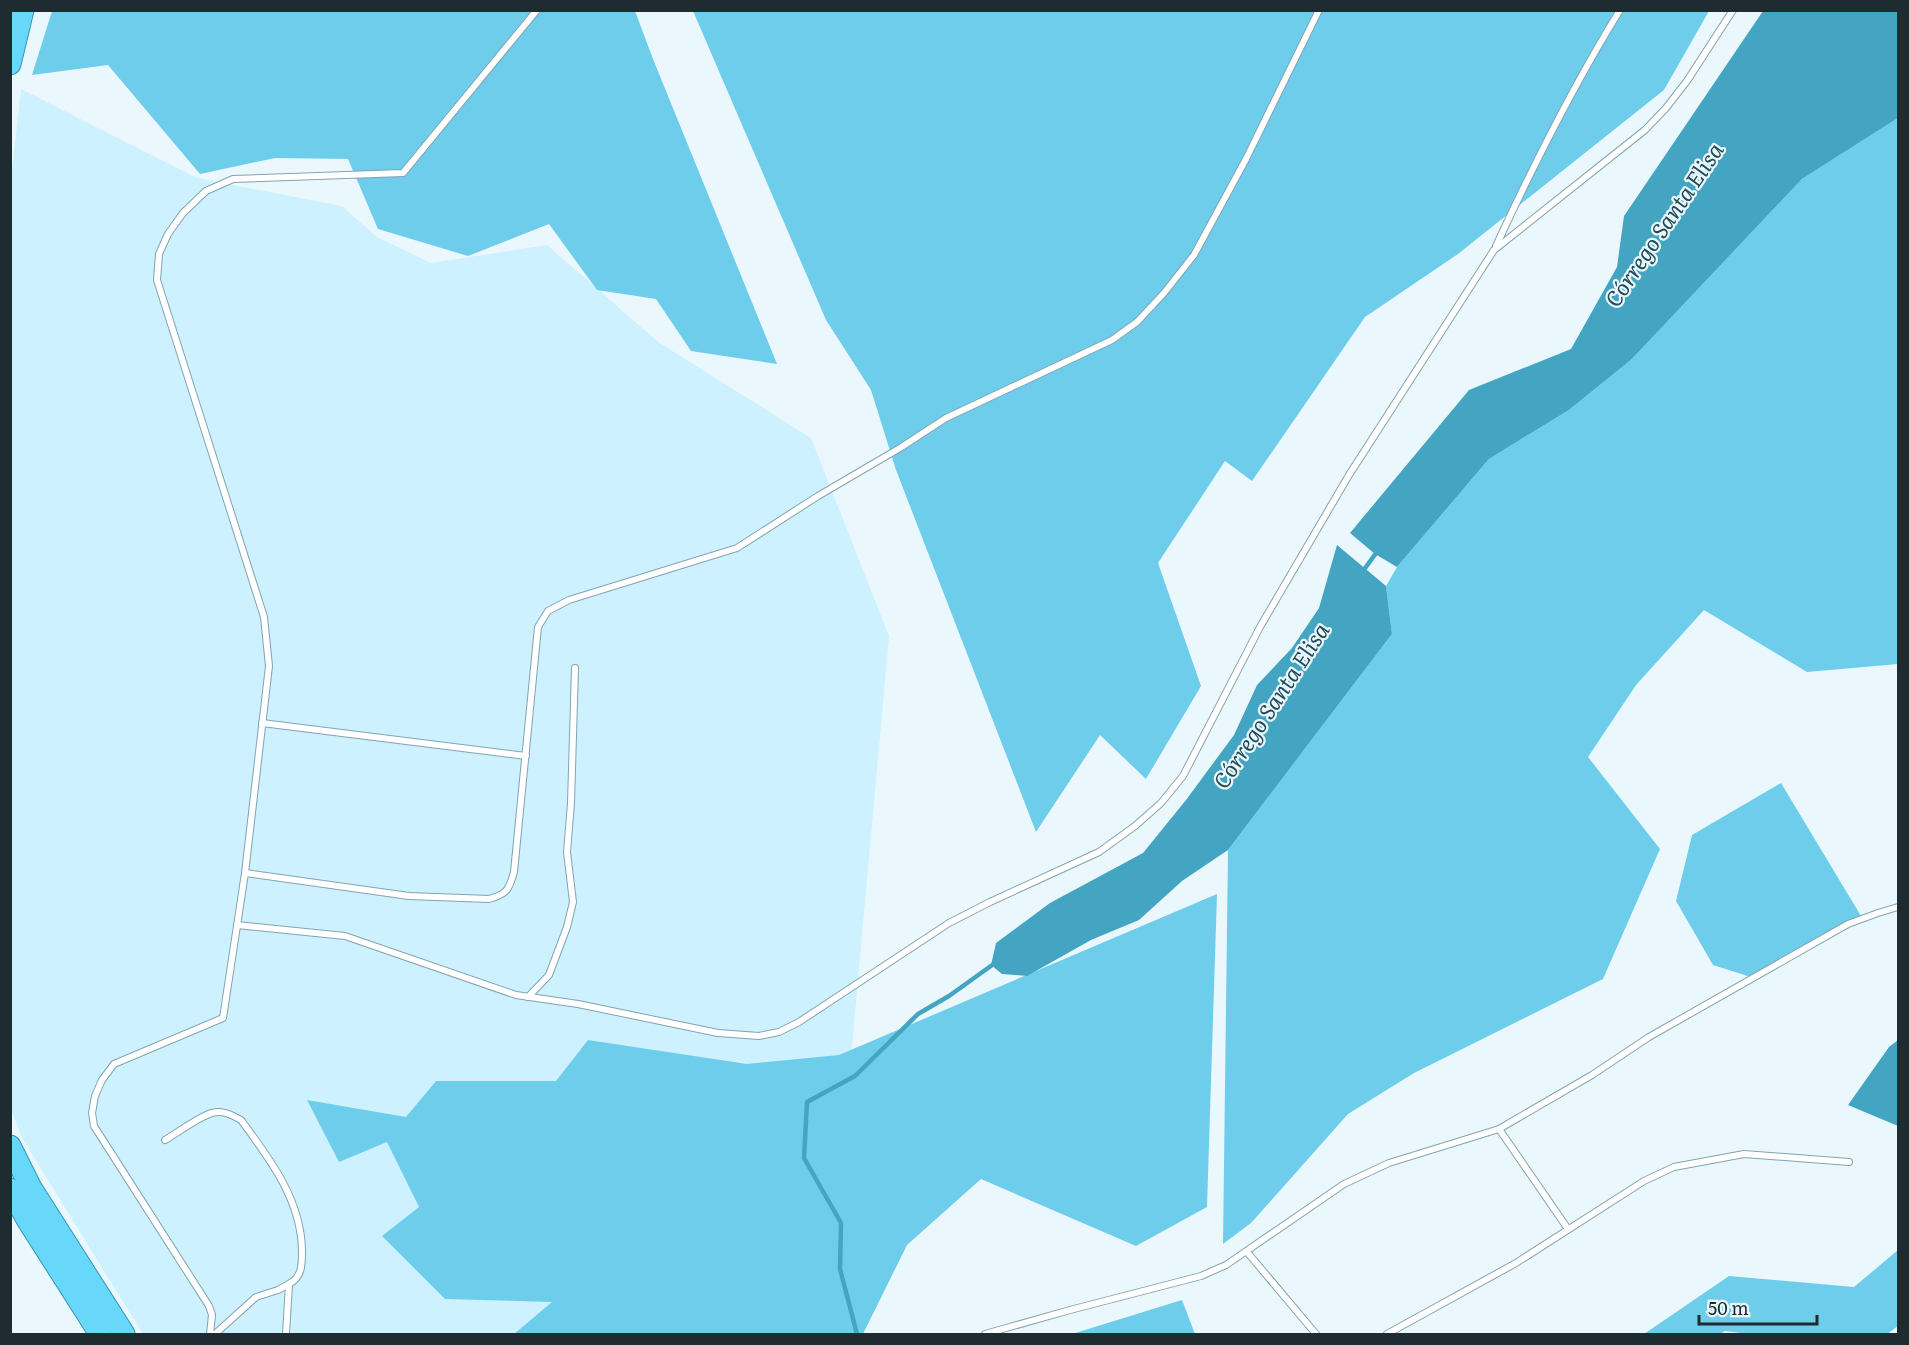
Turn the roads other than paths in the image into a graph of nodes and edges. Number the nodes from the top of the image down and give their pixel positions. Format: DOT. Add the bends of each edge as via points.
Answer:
graph roads {
  1 [pos="23,10"];
  2 [pos="537,10"];
  3 [pos="1319,10"];
  4 [pos="1620,10"];
  5 [pos="1733,10"];
  6 [pos="10,64"];
  7 [pos="1494,249"];
  8 [pos="574,668"];
  9 [pos="262,723"];
  10 [pos="526,756"];
  11 [pos="245,873"];
  12 [pos="1899,907"];
  13 [pos="237,925"];
  14 [pos="528,997"];
  15 [pos="1499,1129"];
  16 [pos="165,1140"];
  17 [pos="10,1146"];
  18 [pos="1849,1162"];
  19 [pos="10,1189"];
  20 [pos="1568,1229"];
  21 [pos="1247,1252"];
  22 [pos="289,1284"];
  23 [pos="285,1334"];
  24 [pos="100,1335"];
  25 [pos="124,1335"];
  26 [pos="210,1335"];
  27 [pos="215,1335"];
  28 [pos="985,1335"];
  29 [pos="1316,1335"];
  30 [pos="1387,1335"];
  1 -- 6 [label="highway"];
  2 -- 9 [label="lane" via="404,173 233,179 206,191 183,213 159,254 157,280 264,617 268,666"];
  3 -- 10 [label="lane" via="1194,255 1137,322 1112,340 946,418 738,548 569,600 548,611 538,627"];
  4 -- 7 [label="lane" via="1532,169"];
  5 -- 7 [label="lane" via="1687,81 1645,130"];
  7 -- 14 [label="lane" via="1348,475 1260,627 1184,776 1135,826 1098,852 949,923 779,1032 759,1036 718,1033"];
  8 -- 14 [label="lane" via="572,803 567,852 573,902 549,975"];
  9 -- 10 [label="lane"];
  9 -- 11 [label="lane"];
  10 -- 11 [label="lane" via="514,872 502,896 409,896"];
  11 -- 13 [label="lane"];
  12 -- 15 [label="lane" via="1848,924 1649,1037"];
  13 -- 14 [label="lane" via="345,936"];
  13 -- 26 [label="lane" via="223,1018 114,1064 102,1080 92,1113 94,1126 209,1306"];
  15 -- 20 [label="lane"];
  15 -- 21 [label="lane" via="1389,1163 1344,1184"];
  16 -- 22 [label="lane" via="212,1113 223,1112 241,1120 284,1183 297,1212 302,1267 296,1280"];
  17 -- 25 [label="highway"];
  18 -- 20 [label="lane" via="1744,1154 1674,1167 1644,1180"];
  19 -- 24 [label="highway"];
  20 -- 30 [label="lane" via="1516,1263"];
  21 -- 28 [label="lane" via="1201,1276"];
  21 -- 29 [label="lane"];
  22 -- 23 [label="lane"];
  22 -- 27 [label="lane" via="256,1297"];
}
